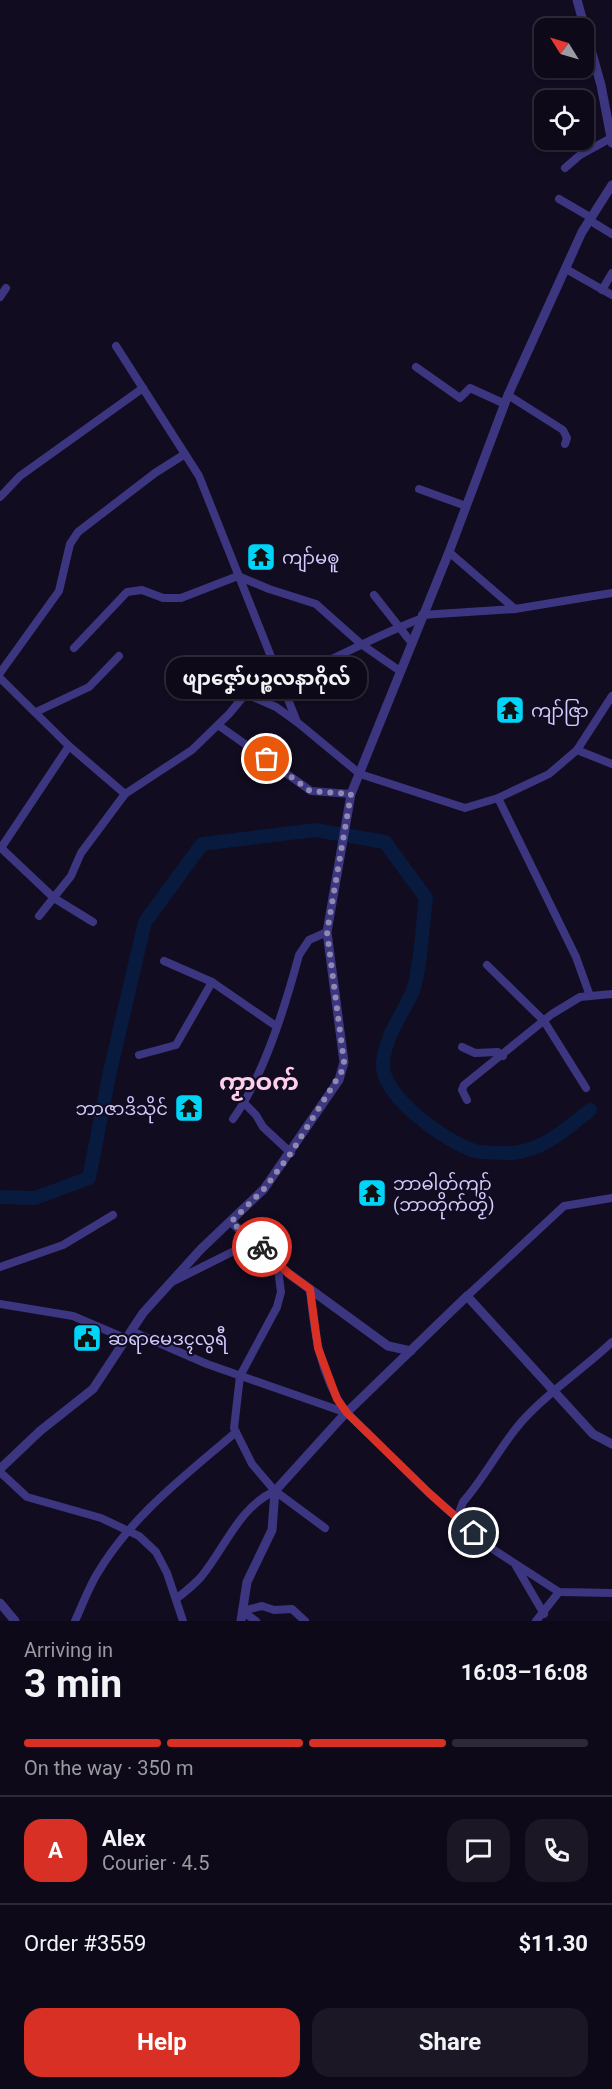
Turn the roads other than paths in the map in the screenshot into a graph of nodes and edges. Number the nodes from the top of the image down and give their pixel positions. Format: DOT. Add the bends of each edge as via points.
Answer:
graph roads {
  1 [pos="577,0"];
  2 [pos="610,125"];
  3 [pos="611,140"];
  4 [pos="565,168"];
  5 [pos="610,192"];
  6 [pos="559,199"];
  7 [pos="590,219"];
  8 [pos="612,234"];
  9 [pos="566,269"];
  10 [pos="612,273"];
  11 [pos="6,288"];
  12 [pos="603,290"];
  13 [pos="612,295"];
  14 [pos="0,297"];
  15 [pos="116,346"];
  16 [pos="416,367"];
  17 [pos="143,388"];
  18 [pos="506,400"];
  19 [pos="565,444"];
  20 [pos="185,454"];
  21 [pos="419,489"];
  22 [pos="0,497"];
  23 [pos="466,506"];
  24 [pos="449,552"];
  25 [pos="238,576"];
  26 [pos="612,593"];
  27 [pos="374,595"];
  28 [pos="515,609"];
  29 [pos="421,617"];
  30 [pos="399,627"];
  31 [pos="411,642"];
  32 [pos="361,644"];
  33 [pos="74,648"];
  34 [pos="119,656"];
  35 [pos="272,662"];
  36 [pos="400,671"];
  37 [pos="0,676"];
  38 [pos="281,681"];
  39 [pos="246,694"];
  40 [pos="612,696"];
  41 [pos="36,712"];
  42 [pos="297,722"];
  43 [pos="218,725"];
  44 [pos="69,746"];
  45 [pos="577,750"];
  46 [pos="612,764"];
  47 [pos="360,774"];
  48 [pos="125,794"];
  49 [pos="351,794"];
  50 [pos="498,798"];
  51 [pos="0,847"];
  52 [pos="54,898"];
  53 [pos="39,916"];
  54 [pos="93,922"];
  55 [pos="327,932"];
  56 [pos="164,961"];
  57 [pos="487,965"];
  58 [pos="212,982"];
  59 [pos="612,994"];
  60 [pos="590,996"];
  61 [pos="544,1021"];
  62 [pos="276,1026"];
  63 [pos="462,1047"];
  64 [pos="139,1055"];
  65 [pos="503,1056"];
  66 [pos="586,1088"];
  67 [pos="467,1100"];
  68 [pos="244,1103"];
  69 [pos="233,1119"];
  70 [pos="291,1153"];
  71 [pos="612,1198"];
  72 [pos="113,1215"];
  73 [pos="231,1222"];
  74 [pos="254,1241"];
  75 [pos="277,1261"];
  76 [pos="0,1267"];
  77 [pos="171,1283"];
  78 [pos="310,1289"];
  79 [pos="467,1296"];
  80 [pos="0,1304"];
  81 [pos="129,1335"];
  82 [pos="612,1342"];
  83 [pos="411,1351"];
  84 [pos="240,1376"];
  85 [pos="553,1390"];
  86 [pos="347,1413"];
  87 [pos="236,1432"];
  88 [pos="612,1444"];
  89 [pos="0,1470"];
  90 [pos="275,1491"];
  91 [pos="457,1518"];
  92 [pos="325,1528"];
  93 [pos="129,1529"];
  94 [pos="515,1564"];
  95 [pos="559,1592"];
  96 [pos="612,1593"];
  97 [pos="176,1599"];
  98 [pos="0,1603"];
  99 [pos="544,1614"];
  100 [pos="242,1616"];
  101 [pos="15,1621"];
  102 [pos="75,1621"];
  103 [pos="183,1621"];
  104 [pos="256,1621"];
  105 [pos="305,1621"];
  106 [pos="536,1621"];
  1 -- 2 [label="street"];
  2 -- 3 [label="street"];
  3 -- 4 [label="street" via="580,155"];
  5 -- 7 [label="street"];
  6 -- 7 [label="street"];
  7 -- 8 [label="street"];
  7 -- 9 [label="street"];
  9 -- 12 [label="street"];
  9 -- 18 [label="street"];
  10 -- 12 [label="street"];
  11 -- 14 [label="street"];
  12 -- 13 [label="street"];
  15 -- 17 [label="street"];
  16 -- 18 [label="street" via="460,398 471,388"];
  17 -- 20 [label="street"];
  17 -- 22 [label="street" via="20,476"];
  18 -- 19 [label="street" via="563,430"];
  18 -- 23 [label="street"];
  20 -- 25 [label="street" via="199,476"];
  20 -- 37 [label="street" via="78,532 70,544 59,591"];
  21 -- 23 [label="street"];
  23 -- 24 [label="street"];
  24 -- 28 [label="street"];
  24 -- 29 [label="street"];
  25 -- 32 [label="street" via="316,604"];
  25 -- 33 [label="street" via="181,598 163,598 142,590 127,592"];
  25 -- 35 [label="street"];
  26 -- 28 [label="street"];
  27 -- 30 [label="street"];
  28 -- 29 [label="street"];
  29 -- 30 [label="street"];
  29 -- 31 [label="street"];
  30 -- 31 [label="street"];
  30 -- 32 [label="street"];
  31 -- 36 [label="street"];
  32 -- 36 [label="street"];
  32 -- 38 [label="street" via="334,660"];
  34 -- 41 [label="street" via="89,687"];
  35 -- 38 [label="street"];
  35 -- 39 [label="street"];
  36 -- 47 [label="street"];
  37 -- 41 [label="street"];
  38 -- 42 [label="street"];
  39 -- 42 [label="street" via="276,707"];
  39 -- 43 [label="street"];
  40 -- 45 [label="street"];
  41 -- 44 [label="street"];
  42 -- 47 [label="street"];
  43 -- 48 [label="street" via="192,750"];
  43 -- 49 [label="street" via="310,791"];
  44 -- 48 [label="street"];
  44 -- 51 [label="street"];
  45 -- 46 [label="street"];
  45 -- 50 [label="street" via="549,774"];
  47 -- 49 [label="street"];
  47 -- 50 [label="street" via="465,808"];
  48 -- 52 [label="street" via="97,828 74,863 74,872"];
  49 -- 55 [label="street"];
  50 -- 60 [label="street" via="576,957"];
  51 -- 52 [label="street"];
  52 -- 53 [label="street"];
  52 -- 54 [label="street"];
  55 -- 62 [label="street" via="309,940 299,955"];
  55 -- 70 [label="street" via="344,1062 339,1080"];
  56 -- 58 [label="street"];
  57 -- 61 [label="street"];
  58 -- 62 [label="street"];
  58 -- 64 [label="street" via="176,1045"];
  59 -- 60 [label="street"];
  60 -- 61 [label="street" via="580,997"];
  61 -- 65 [label="street"];
  61 -- 66 [label="street"];
  62 -- 68 [label="street"];
  63 -- 65 [label="street" via="475,1053 498,1052"];
  65 -- 67 [label="street" via="464,1085"];
  68 -- 69 [label="street"];
  68 -- 70 [label="street"];
  70 -- 73 [label="street" via="264,1189"];
  71 -- 79 [label="street" via="564,1206"];
  72 -- 76 [label="street" via="63,1245"];
  73 -- 74 [label="street"];
  73 -- 77 [label="street"];
  74 -- 75 [label="street"];
  74 -- 77 [label="street"];
  75 -- 78 [label="street"];
  75 -- 84 [label="street" via="281,1292 277,1307"];
  77 -- 81 [label="street"];
  78 -- 83 [label="street" via="388,1346"];
  78 -- 86 [label="street" via="318,1348 331,1386"];
  79 -- 83 [label="street"];
  79 -- 85 [label="street"];
  80 -- 81 [label="street" via="73,1316"];
  81 -- 84 [label="street"];
  81 -- 89 [label="street" via="93,1389 40,1431"];
  82 -- 85 [label="street"];
  83 -- 86 [label="street"];
  84 -- 86 [label="street"];
  84 -- 87 [label="street"];
  85 -- 88 [label="street" via="593,1434"];
  85 -- 91 [label="street" via="524,1419 463,1502"];
  86 -- 90 [label="street"];
  86 -- 91 [label="street"];
  87 -- 90 [label="street" via="252,1464"];
  87 -- 93 [label="street"];
  89 -- 93 [label="street" via="27,1497"];
  90 -- 92 [label="street"];
  90 -- 97 [label="street" via="249,1511 202,1576"];
  90 -- 100 [label="street" via="272,1530 247,1582"];
  91 -- 94 [label="street"];
  93 -- 97 [label="street" via="156,1551"];
  93 -- 102 [label="street" via="97,1575"];
  94 -- 95 [label="street"];
  94 -- 99 [label="street"];
  95 -- 96 [label="street"];
  95 -- 99 [label="street"];
  97 -- 103 [label="street"];
  98 -- 101 [label="street"];
  99 -- 106 [label="street"];
  100 -- 104 [label="street"];
  100 -- 105 [label="street" via="262,1606 292,1609"];
}
